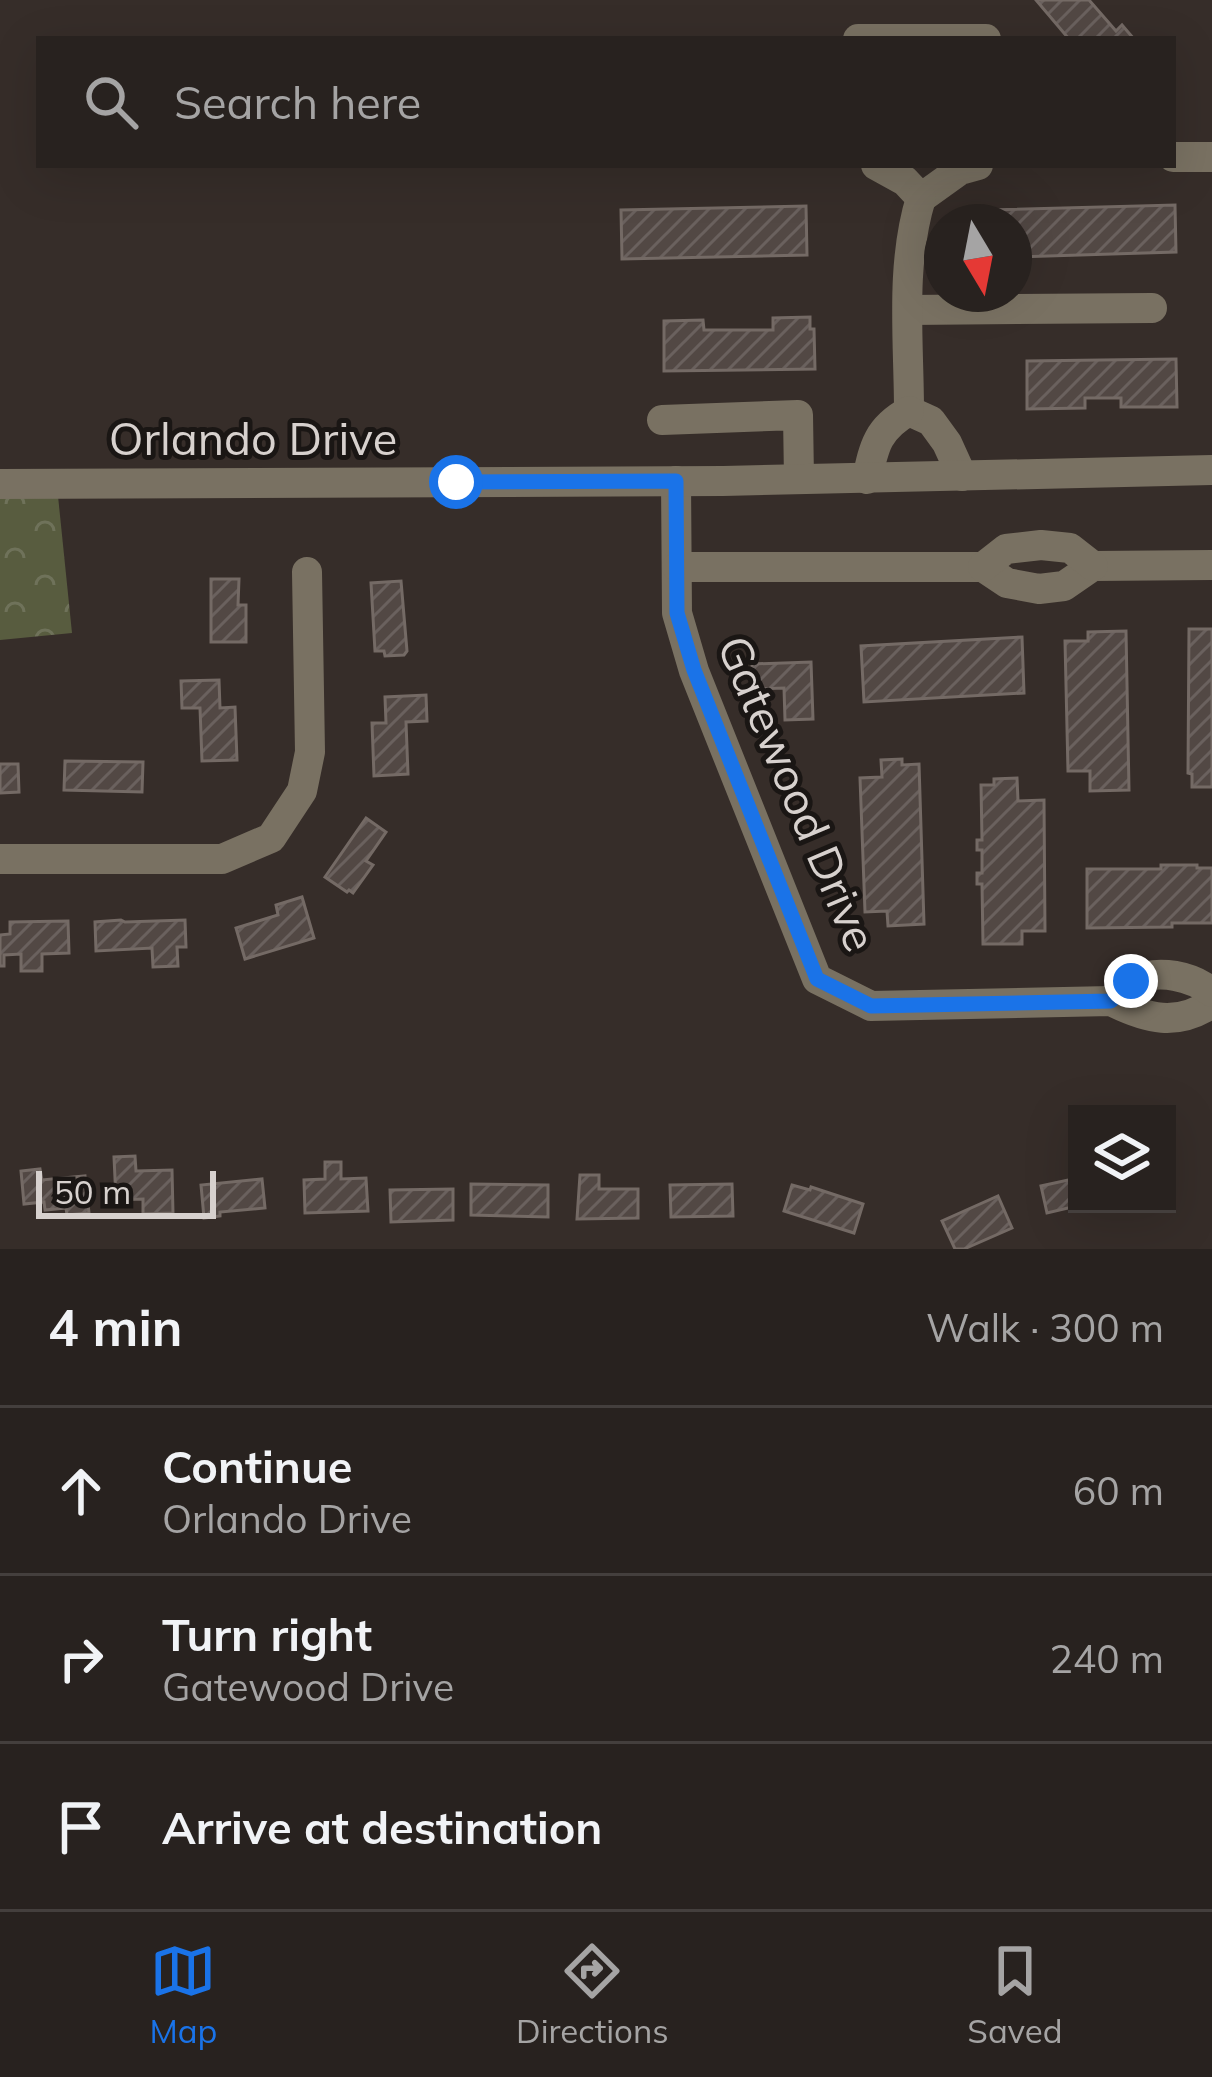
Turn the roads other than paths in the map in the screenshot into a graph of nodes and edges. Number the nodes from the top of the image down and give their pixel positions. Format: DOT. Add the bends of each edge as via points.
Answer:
graph roads {
  1 [pos="1176,157"];
  2 [pos="1212,157"];
  3 [pos="880,168"];
  4 [pos="968,168"];
  5 [pos="921,198"];
  6 [pos="1153,308"];
  7 [pos="909,310"];
  8 [pos="909,411"];
  9 [pos="662,420"];
  10 [pos="1212,470"];
  11 [pos="962,476"];
  12 [pos="799,479"];
  13 [pos="866,479"];
  14 [pos="676,481"];
  15 [pos="0,484"];
  16 [pos="1212,565"];
  17 [pos="1093,566"];
  18 [pos="677,567"];
  19 [pos="983,567"];
  20 [pos="307,572"];
  21 [pos="0,860"];
  22 [pos="1212,992"];
  23 [pos="1111,1001"];
  24 [pos="1212,1003"];
  1 -- 2 [label="street"];
  3 -- 5 [label="street"];
  4 -- 5 [label="street"];
  5 -- 7 [label="street" via="912,225"];
  6 -- 7 [label="street"];
  7 -- 8 [label="street"];
  8 -- 11 [label="street" via="931,421"];
  8 -- 13 [label="street" via="890,422"];
  9 -- 12 [label="street" via="798,415"];
  10 -- 11 [label="street, Orlando Drive"];
  11 -- 13 [label="street, Orlando Drive"];
  12 -- 13 [label="street, Orlando Drive"];
  12 -- 14 [label="street, Orlando Drive"];
  14 -- 15 [label="street, Orlando Drive"];
  14 -- 18 [label="street, Gatewood Drive"];
  16 -- 17 [label="street, Gatewood Drive"];
  17 -- 19 [label="street, Gatewood Drive" via="1064,586 1039,589 1007,583"];
  17 -- 19 [label="street, Gatewood Drive" via="1070,548 1041,545 1006,548"];
  18 -- 19 [label="street, Gatewood Drive"];
  18 -- 23 [label="street, Gatewood Drive" via="677,613 694,670 817,979 871,1006"];
  20 -- 21 [label="street" via="310,752 302,791 271,838 222,860"];
  22 -- 23 [label="street, Gatewood Drive" via="1163,974 1131,981"];
  23 -- 24 [label="street, Gatewood Drive" via="1165,1019"];
}
